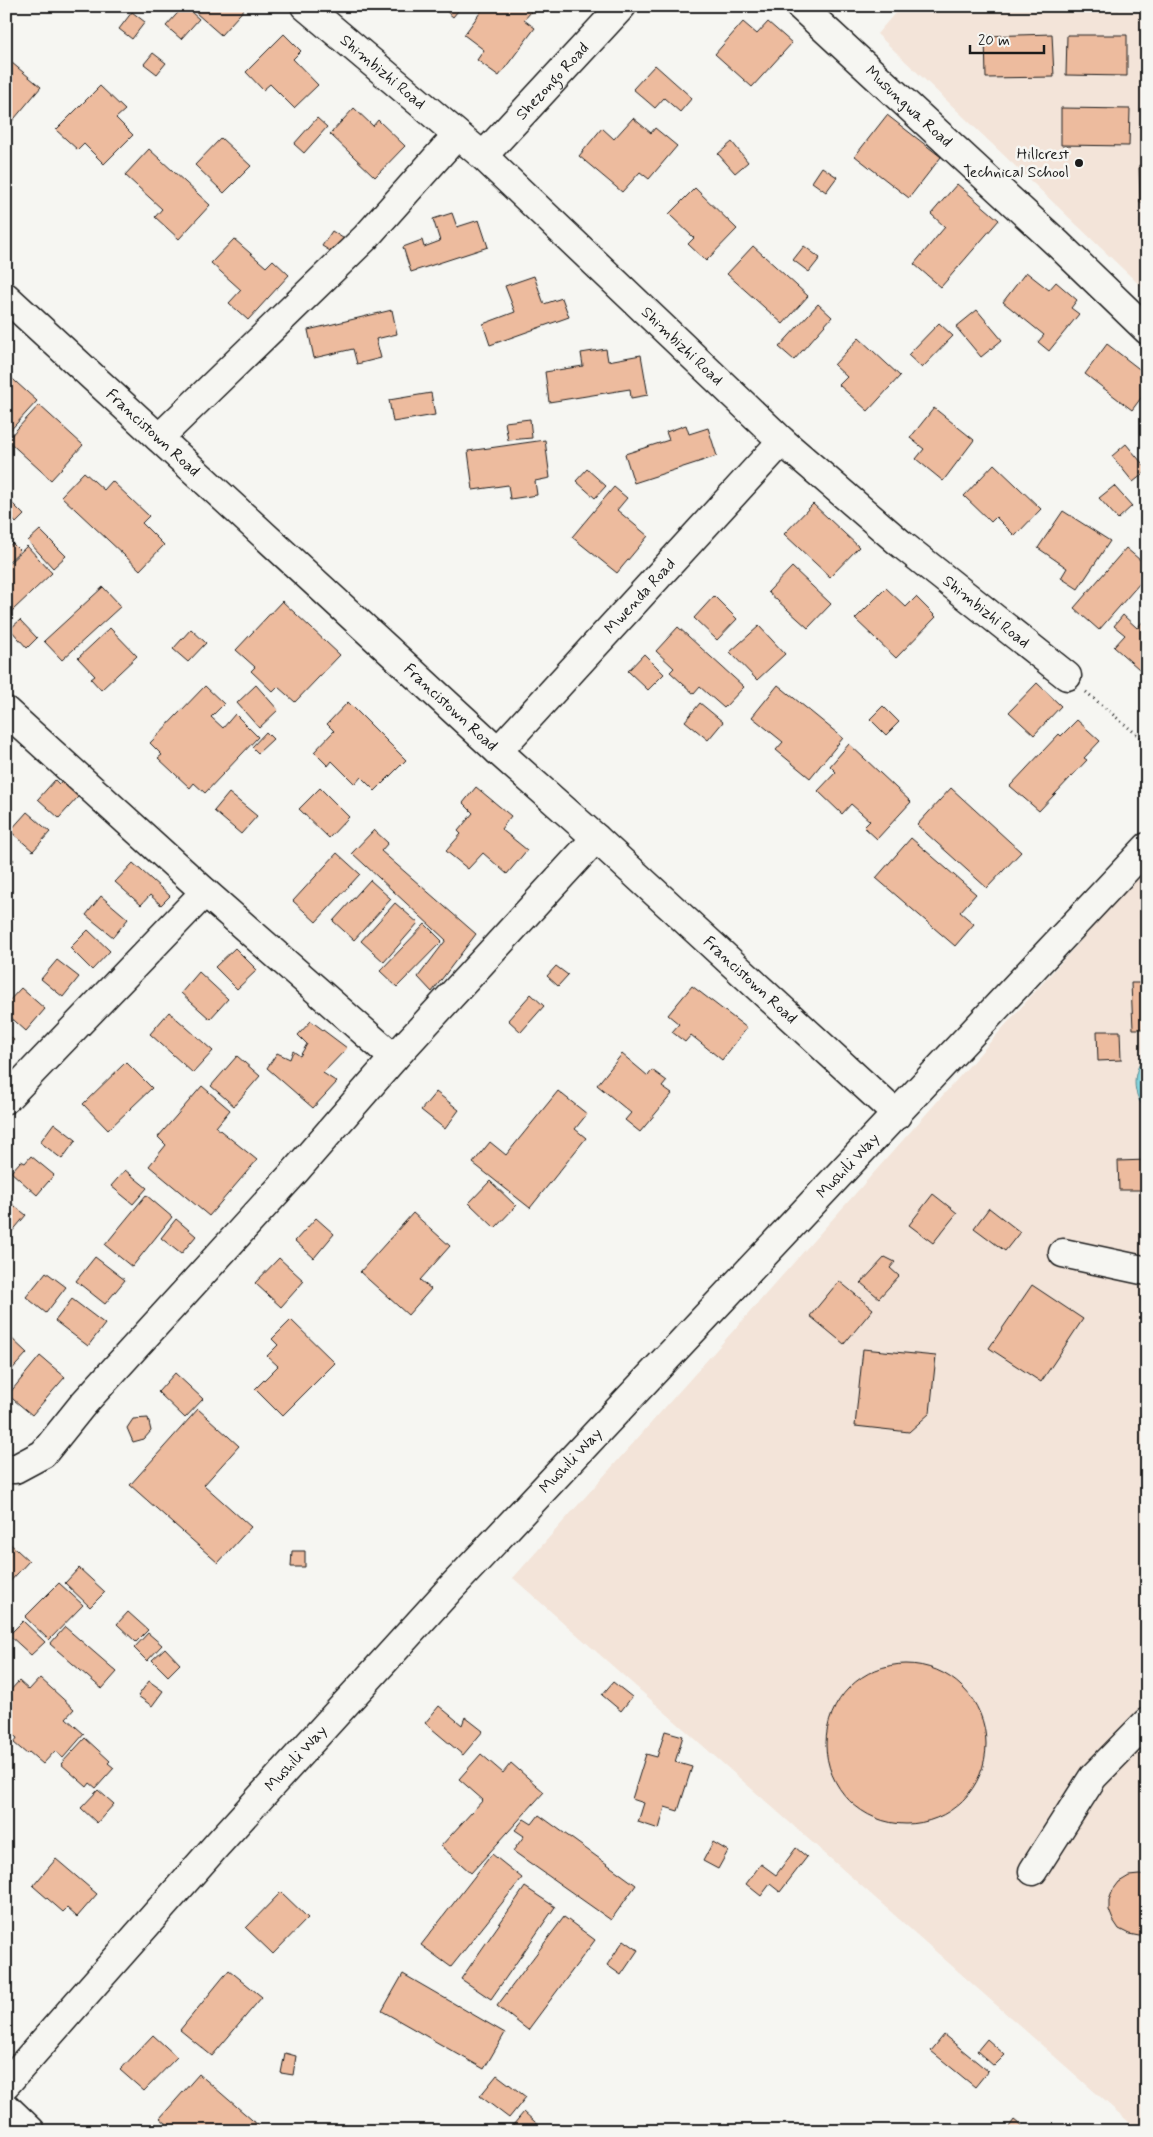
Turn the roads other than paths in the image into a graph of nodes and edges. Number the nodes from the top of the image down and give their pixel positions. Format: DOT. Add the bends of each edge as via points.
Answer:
graph roads {
  1 [pos="304,6"];
  2 [pos="622,6"];
  3 [pos="800,6"];
  4 [pos="458,135"];
  5 [pos="483,156"];
  6 [pos="6,297"];
  7 [pos="1147,330"];
  8 [pos="159,438"];
  9 [pos="782,441"];
  10 [pos="1067,676"];
  11 [pos="9,721"];
  12 [pos="498,751"];
  13 [pos="596,838"];
  14 [pos="1147,847"];
  15 [pos="205,892"];
  16 [pos="394,1058"];
  17 [pos="6,1099"];
  18 [pos="896,1115"];
  19 [pos="1063,1253"];
  20 [pos="1147,1271"];
  21 [pos="6,1469"];
  22 [pos="1147,1722"];
  23 [pos="1033,1871"];
  24 [pos="6,2084"];
  25 [pos="6,2107"];
  26 [pos="31,2131"];
  1 -- 4 [label="street, Shimbizhi Road"];
  2 -- 5 [label="street, Shezongo Road"];
  3 -- 7 [label="street, Musungwa Road"];
  4 -- 5 [label="street, Shimbizhi Road"];
  4 -- 8 [label="street" via="366,237"];
  5 -- 9 [label="street, Shimbizhi Road"];
  6 -- 8 [label="street, Francistown Road"];
  8 -- 12 [label="street, Francistown Road"];
  9 -- 10 [label="street, Shimbizhi Road" via="900,544"];
  9 -- 12 [label="street, Mwenda Road"];
  11 -- 15 [label="street"];
  12 -- 13 [label="street, Francistown Road"];
  13 -- 16 [label="street"];
  13 -- 18 [label="street, Francistown Road"];
  14 -- 18 [label="street, Mushili Way"];
  15 -- 16 [label="street"];
  15 -- 17 [label="street"];
  16 -- 21 [label="street" via="84,1403 43,1454 15,1469"];
  18 -- 24 [label="street, Mushili Way" via="449,1590 216,1846"];
  19 -- 20 [label="street"];
  22 -- 23 [label="street" via="1093,1777"];
  25 -- 26 [label="street"];
}
